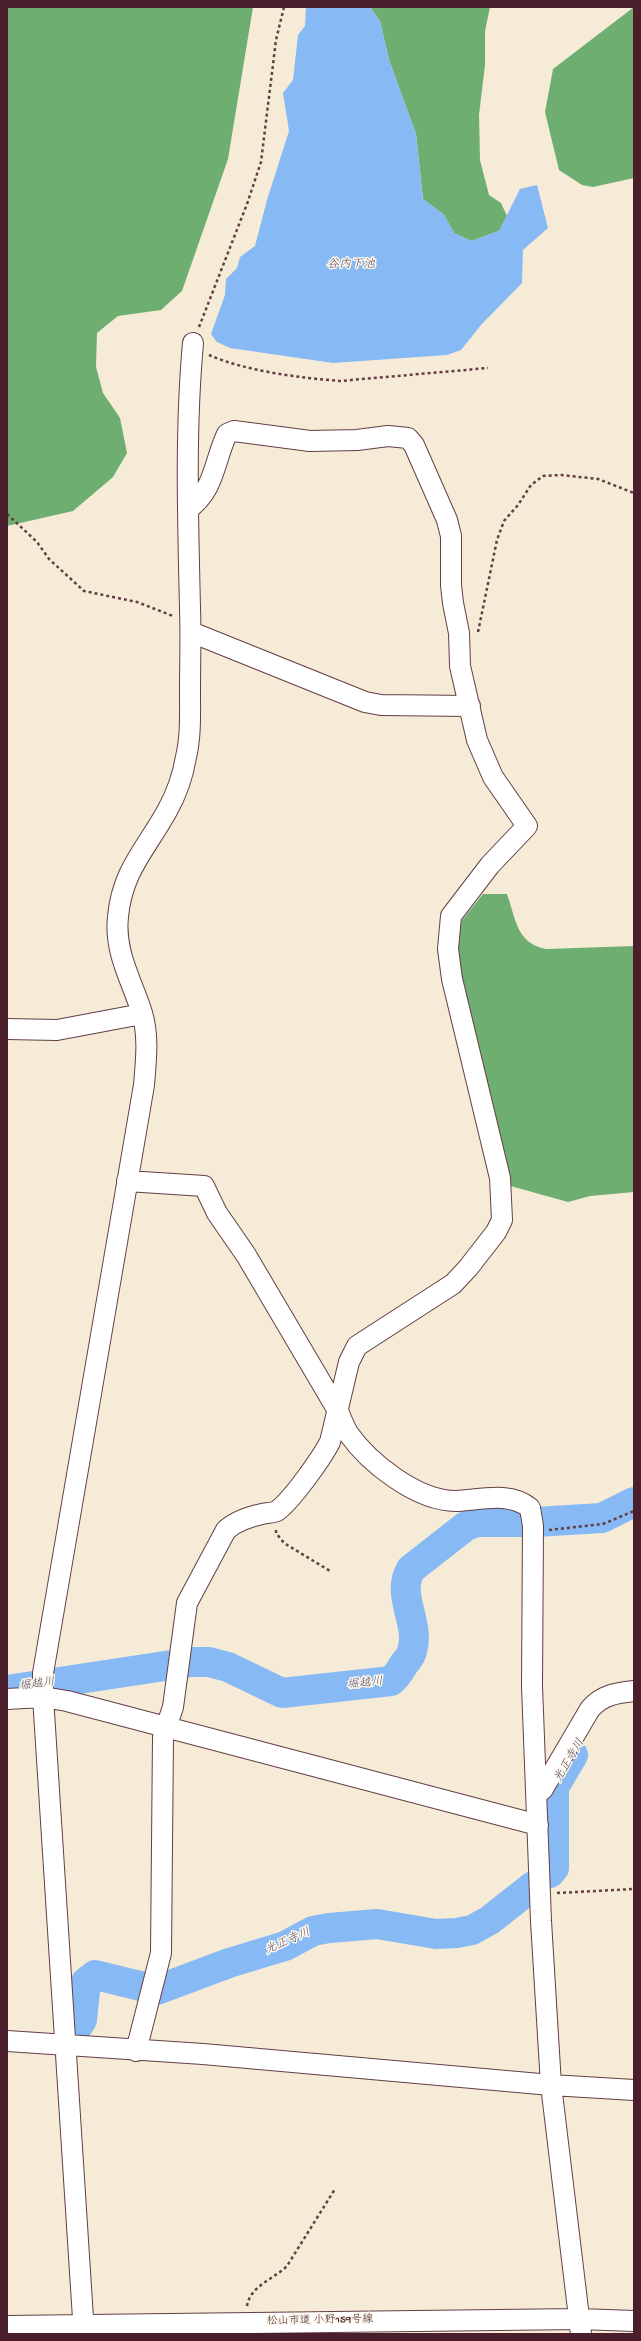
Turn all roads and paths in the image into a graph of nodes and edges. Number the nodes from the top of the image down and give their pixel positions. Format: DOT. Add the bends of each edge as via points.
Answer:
graph roads {
  1 [pos="284,7"];
  2 [pos="193,343"];
  3 [pos="488,368"];
  4 [pos="634,493"];
  5 [pos="188,509"];
  6 [pos="7,514"];
  7 [pos="191,627"];
  8 [pos="477,638"];
  9 [pos="470,706"];
  10 [pos="142,1014"];
  11 [pos="7,1029"];
  12 [pos="127,1180"];
  13 [pos="338,1411"];
  14 [pos="634,1511"];
  15 [pos="276,1512"];
  16 [pos="533,1524"];
  17 [pos="330,1571"];
  18 [pos="43,1687"];
  19 [pos="634,1690"];
  20 [pos="7,1699"];
  21 [pos="166,1726"];
  22 [pos="537,1794"];
  23 [pos="538,1825"];
  24 [pos="634,1889"];
  25 [pos="540,1894"];
  26 [pos="7,2042"];
  27 [pos="66,2045"];
  28 [pos="136,2051"];
  29 [pos="551,2085"];
  30 [pos="634,2090"];
  31 [pos="335,2189"];
  32 [pos="634,2321"];
  33 [pos="247,2322"];
  34 [pos="7,2326"];
  35 [pos="580,2326"];
  36 [pos="84,2329"];
  1 -- 2 [label="path" via="276,40 261,162"];
  2 -- 3 [label="path" via="209,355 226,362 319,380 340,381"];
  2 -- 5 [label="street" via="190,374"];
  4 -- 8 [label="path" via="598,479 561,475 543,476 531,485 504,521 497,540"];
  5 -- 7 [label="street"];
  5 -- 9 [label="street" via="198,502 208,489 216,472 223,442 227,434 234,431 310,441 357,440 388,436 408,438 414,445 451,536 453,603 460,633 461,673"];
  6 -- 7 [label="path" via="37,542 49,559 84,591 137,602"];
  7 -- 9 [label="street" via="365,702 381,705"];
  7 -- 10 [label="street" via="190,731 186,757 167,811 134,862 118,913 120,955"];
  9 -- 13 [label="street" via="482,756 493,777 527,826 490,864 451,916 448,948 452,979 500,1178 502,1220 496,1232 453,1284 357,1346 349,1362"];
  10 -- 11 [label="street" via="57,1030"];
  10 -- 12 [label="street" via="146,1035 144,1085"];
  12 -- 13 [label="street" via="204,1186 217,1213 246,1255"];
  12 -- 18 [label="street"];
  13 -- 15 [label="street" via="325,1451 290,1498"];
  13 -- 16 [label="street" via="348,1432 380,1467 420,1492 454,1501 513,1499 530,1508"];
  14 -- 16 [label="path" via="603,1524"];
  15 -- 17 [label="path" via="276,1533 284,1543"];
  15 -- 21 [label="street" via="245,1518 226,1530 187,1603 173,1707"];
  16 -- 22 [label="street" via="532,1686"];
  18 -- 20 [label="street"];
  18 -- 21 [label="street" via="67,1701"];
  18 -- 27 [label="street"];
  19 -- 22 [label="street" via="613,1693 597,1701 543,1789"];
  21 -- 23 [label="street"];
  21 -- 28 [label="street" via="163,1736 161,1953"];
  22 -- 23 [label="street"];
  23 -- 25 [label="street"];
  24 -- 25 [label="path"];
  25 -- 29 [label="street"];
  26 -- 27 [label="street"];
  27 -- 28 [label="street"];
  27 -- 36 [label="street"];
  28 -- 29 [label="street" via="203,2054"];
  29 -- 30 [label="street"];
  29 -- 35 [label="street"];
  31 -- 33 [label="path" via="287,2266 251,2294 247,2303"];
  32 -- 35 [label="street, 松山市道 小野159号線"];
  33 -- 35 [label="street, 松山市道 小野159号線"];
  33 -- 36 [label="street, 松山市道 小野159号線"];
  34 -- 36 [label="street, 松山市道 小野159号線"];
}
